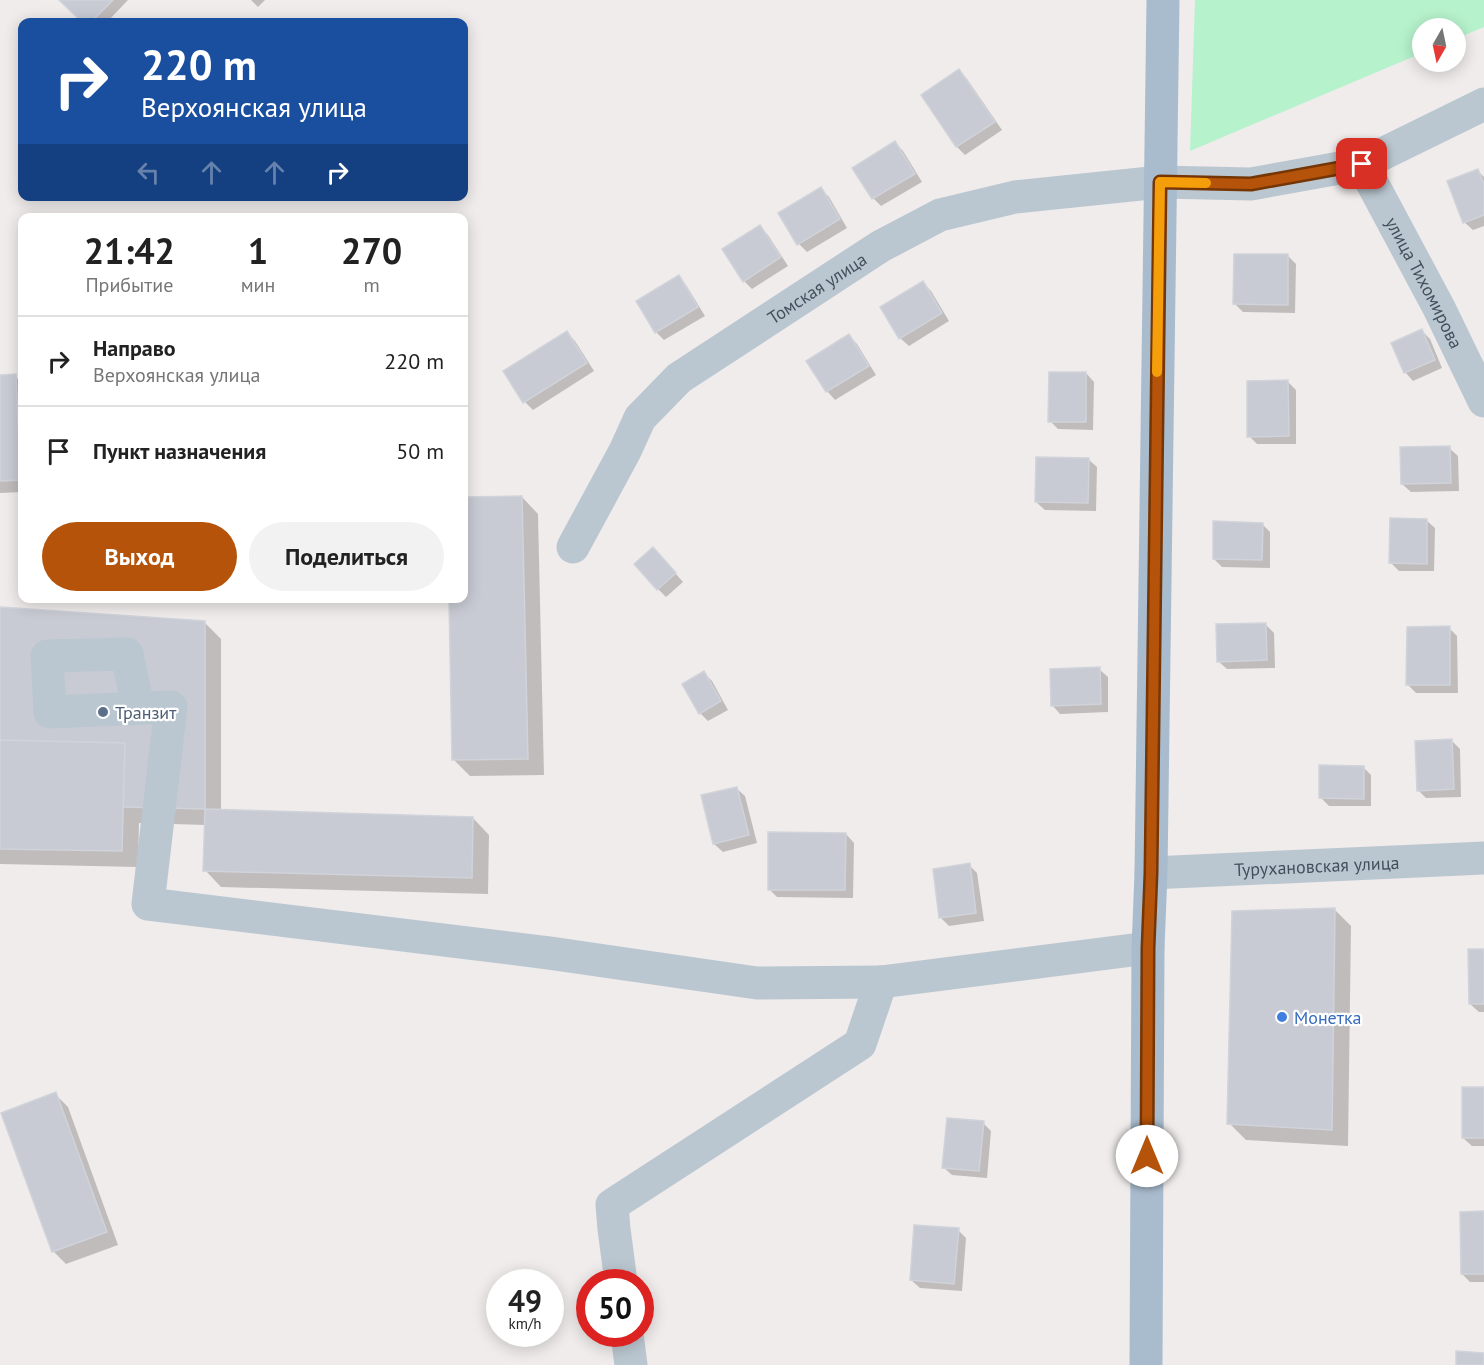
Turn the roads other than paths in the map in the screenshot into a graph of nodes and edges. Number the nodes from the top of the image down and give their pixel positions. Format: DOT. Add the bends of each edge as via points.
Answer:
graph roads {
  1 [pos="1163,0"];
  2 [pos="1484,104"];
  3 [pos="1362,164"];
  4 [pos="1160,182"];
  5 [pos="1484,401"];
  6 [pos="573,547"];
  7 [pos="138,708"];
  8 [pos="1484,858"];
  9 [pos="1151,873"];
  10 [pos="1148,948"];
  11 [pos="881,982"];
  12 [pos="619,1269"];
  13 [pos="629,1347"];
  14 [pos="631,1365"];
  15 [pos="1146,1365"];
  1 -- 4 [label="main road"];
  2 -- 3 [label="street, Томская улица"];
  3 -- 4 [label="street, Томская улица" via="1251,184"];
  3 -- 5 [label="street, улица Тихомирова"];
  4 -- 6 [label="street, Томская улица" via="1015,197 940,215 881,246 679,378 640,418"];
  4 -- 9 [label="main road"];
  7 -- 11 [label="street" via="171,707 148,904 757,983"];
  8 -- 9 [label="street, Турухановская улица"];
  9 -- 10 [label="main road"];
  10 -- 11 [label="street"];
  10 -- 15 [label="main road"];
  11 -- 12 [label="street" via="860,1044 612,1205"];
  13 -- 14 [label="street"];
}
